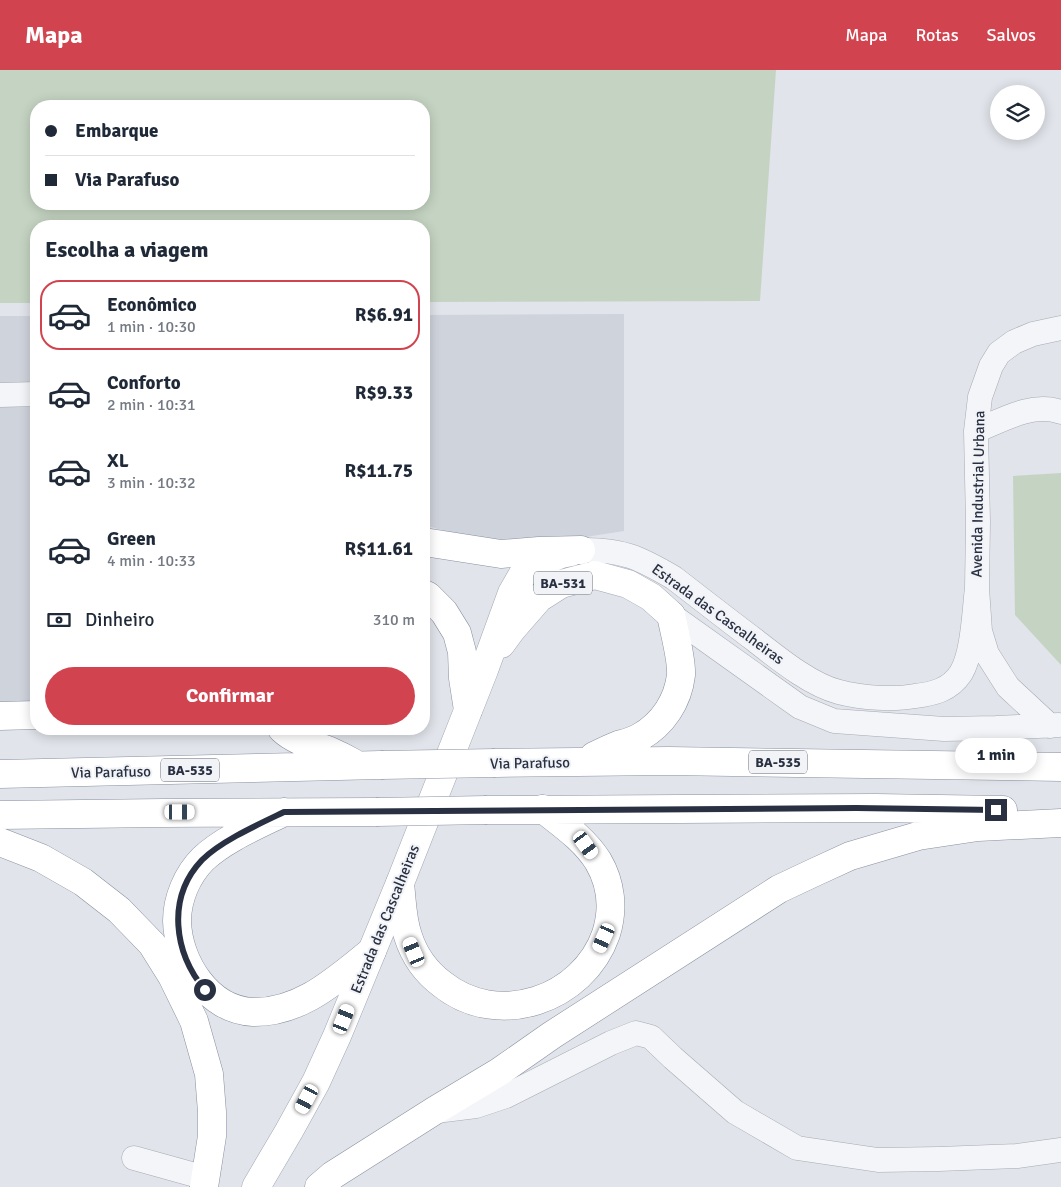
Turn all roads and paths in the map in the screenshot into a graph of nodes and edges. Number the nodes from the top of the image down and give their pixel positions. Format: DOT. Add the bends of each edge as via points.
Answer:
graph roads {
  1 [pos="1061,328"];
  2 [pos="30,394"];
  3 [pos="0,395"];
  4 [pos="1061,412"];
  5 [pos="976,431"];
  6 [pos="430,543"];
  7 [pos="581,550"];
  8 [pos="977,588"];
  9 [pos="430,598"];
  10 [pos="671,615"];
  11 [pos="484,670"];
  12 [pos="30,705"];
  13 [pos="468,710"];
  14 [pos="30,715"];
  15 [pos="3,716"];
  16 [pos="1055,726"];
  17 [pos="289,735"];
  18 [pos="582,762"];
  19 [pos="370,765"];
  20 [pos="1061,766"];
  21 [pos="0,774"];
  22 [pos="543,810"];
  23 [pos="284,812"];
  24 [pos="1061,814"];
  25 [pos="0,815"];
  26 [pos="1061,823"];
  27 [pos="0,842"];
  28 [pos="400,883"];
  29 [pos="372,951"];
  30 [pos="434,1111"];
  31 [pos="1061,1150"];
  32 [pos="134,1158"];
  33 [pos="205,1182"];
  34 [pos="256,1187"];
  35 [pos="319,1187"];
  1 -- 5 [label="street, Avenida Industrial Urbana" via="1033,334 999,353 980,397"];
  2 -- 3 [label="street"];
  4 -- 5 [label="street" via="1051,409 1019,412"];
  5 -- 8 [label="street, Avenida Industrial Urbana"];
  6 -- 7 [label="main road" via="501,554"];
  7 -- 8 [label="street, Estrada das Cascalheiras" via="619,552 655,567 817,684 839,692 898,699 938,692 951,685 961,673 970,645"];
  7 -- 11 [label="main road, Estrada das Cascalheiras / BA-531" via="561,554 523,574 512,593"];
  8 -- 16 [label="street" via="980,631 987,654 1008,687"];
  9 -- 13 [label="main road" via="444,612 457,633"];
  10 -- 11 [label="main road, Estrada das Cascalheiras / BA-531" via="651,597 628,584 595,575 561,584 538,599 512,629"];
  10 -- 16 [label="street" via="800,707 834,721 944,729"];
  10 -- 18 [label="main road" via="681,674 670,710 640,738"];
  11 -- 13 [label="main road, Estrada das Cascalheiras / BA-531"];
  12 -- 15 [label="street"];
  13 -- 28 [label="main road, Estrada das Cascalheiras / BA-531"];
  14 -- 15 [label="main road"];
  17 -- 19 [label="main road"];
  18 -- 19 [label="main road, Via Parafuso / BA-535, bridge"];
  18 -- 20 [label="main road, Via Parafuso / BA-535"];
  19 -- 21 [label="main road, Via Parafuso / BA-535"];
  22 -- 23 [label="main road, bridge"];
  22 -- 24 [label="main road" via="885,808"];
  22 -- 28 [label="main road" via="586,845 598,862 607,882 612,910 598,952 587,968 547,997 497,1006 479,1004 446,988 414,952 404,920"];
  23 -- 25 [label="main road"];
  23 -- 29 [label="main road" via="221,845 193,870 180,899 177,921 180,944 196,979 218,1000 234,1008 252,1012 270,1010 306,1000"];
  26 -- 30 [label="main road" via="978,827 918,836 850,856 771,894"];
  27 -- 33 [label="main road" via="41,858 83,882 119,910 152,944 172,976 194,1020 209,1074 212,1136"];
  28 -- 29 [label="main road, Estrada das Cascalheiras / BA-531"];
  29 -- 34 [label="main road, Estrada das Cascalheiras / BA-531" via="316,1082"];
  30 -- 31 [label="street" via="476,1106 506,1096 611,1042 636,1033 650,1036 735,1112 797,1148 878,1160 1007,1156"];
  30 -- 35 [label="main road"];
  32 -- 33 [label="street"];
}
